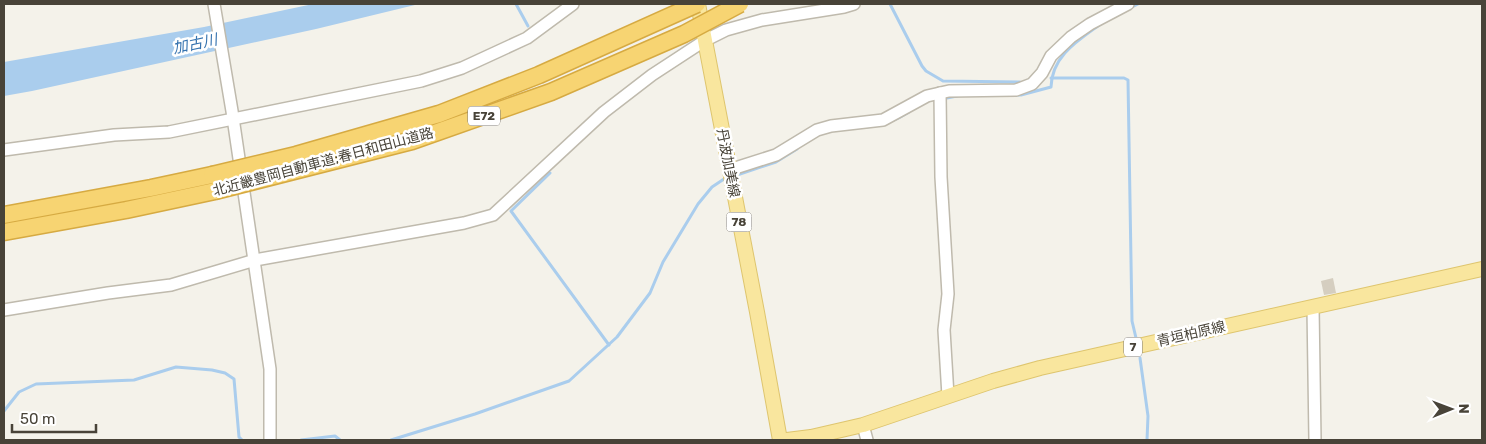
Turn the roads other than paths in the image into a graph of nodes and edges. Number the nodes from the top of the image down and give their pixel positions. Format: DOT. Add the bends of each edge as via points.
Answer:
graph roads {
  1 [pos="214,4"];
  2 [pos="573,4"];
  3 [pos="698,4"];
  4 [pos="740,4"];
  5 [pos="854,4"];
  6 [pos="1128,4"];
  7 [pos="704,42"];
  8 [pos="940,93"];
  9 [pos="233,115"];
  10 [pos="4,150"];
  11 [pos="729,170"];
  12 [pos="214,183"];
  13 [pos="4,215"];
  14 [pos="4,232"];
  15 [pos="255,260"];
  16 [pos="1482,269"];
  17 [pos="1313,306"];
  18 [pos="4,310"];
  19 [pos="948,396"];
  20 [pos="863,425"];
  21 [pos="270,440"];
  22 [pos="780,440"];
  23 [pos="787,440"];
  24 [pos="867,440"];
  25 [pos="1314,440"];
  1 -- 9 [label="street"];
  2 -- 9 [label="street" via="527,38 462,68 396,87"];
  3 -- 7 [label="main road, 丹波加美線 / 78"];
  3 -- 12 [label="highway, 北近畿豊岡自動車道;春日和田山道路 / E72, bridge" via="539,75 439,114 296,155"];
  4 -- 12 [label="highway, 北近畿豊岡自動車道;春日和田山道路 / E72, bridge" via="684,34 551,92 412,141"];
  5 -- 7 [label="street" via="762,20 726,30"];
  6 -- 8 [label="street" via="1071,37 1032,84 1016,90"];
  7 -- 11 [label="main road, 丹波加美線 / 78"];
  7 -- 15 [label="street" via="652,75 604,112 493,215"];
  8 -- 11 [label="street" via="918,100 883,120 817,130 776,155"];
  8 -- 19 [label="street" via="948,294 944,330"];
  9 -- 10 [label="street" via="169,132 114,135"];
  9 -- 15 [label="street"];
  11 -- 22 [label="main road, 丹波加美線 / 78"];
  12 -- 13 [label="highway, 北近畿豊岡自動車道;春日和田山道路 / E72" via="151,188"];
  12 -- 14 [label="highway, 北近畿豊岡自動車道;春日和田山道路 / E72" via="126,210"];
  15 -- 18 [label="street" via="171,285"];
  15 -- 21 [label="street" via="270,369"];
  16 -- 17 [label="main road, 青垣柏原線 / 7"];
  17 -- 19 [label="main road, 青垣柏原線 / 7" via="1040,368"];
  17 -- 25 [label="street"];
  19 -- 20 [label="main road, 青垣柏原線 / 7"];
  20 -- 23 [label="main road, 青垣柏原線 / 7"];
  20 -- 24 [label="street"];
}
